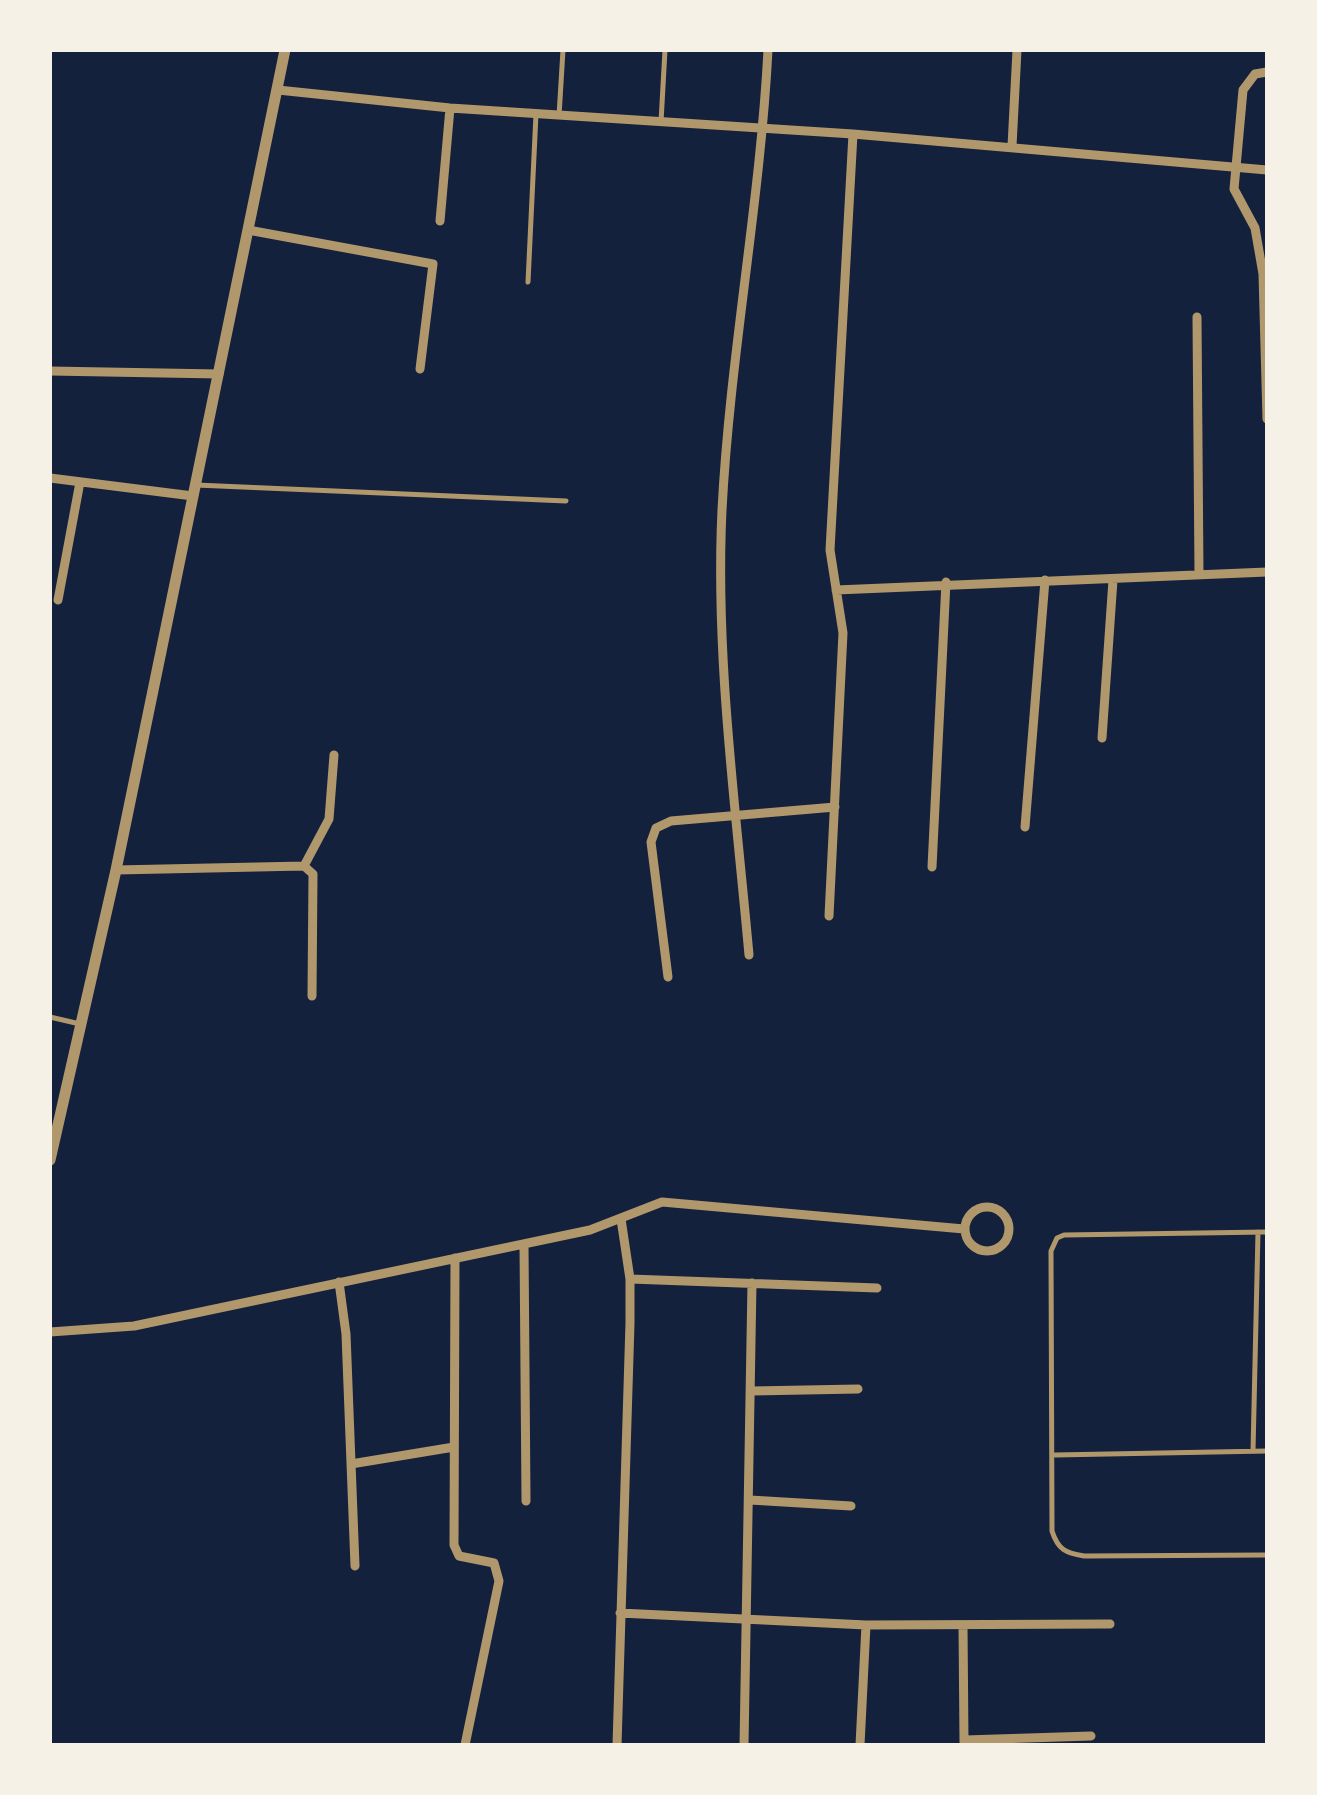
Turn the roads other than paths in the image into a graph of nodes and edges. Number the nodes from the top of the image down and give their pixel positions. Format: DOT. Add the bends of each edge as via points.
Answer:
graph roads {
  1 [pos="286,50"];
  2 [pos="563,50"];
  3 [pos="664,50"];
  4 [pos="768,50"];
  5 [pos="1017,50"];
  6 [pos="1267,72"];
  7 [pos="278,90"];
  8 [pos="450,108"];
  9 [pos="536,114"];
  10 [pos="559,116"];
  11 [pos="661,122"];
  12 [pos="764,130"];
  13 [pos="853,134"];
  14 [pos="1012,146"];
  15 [pos="1234,165"];
  16 [pos="1267,170"];
  17 [pos="440,220"];
  18 [pos="248,230"];
  19 [pos="528,282"];
  20 [pos="1266,305"];
  21 [pos="1197,317"];
  22 [pos="420,368"];
  23 [pos="50,371"];
  24 [pos="218,374"];
  25 [pos="1267,419"];
  26 [pos="50,478"];
  27 [pos="80,482"];
  28 [pos="195,490"];
  29 [pos="566,501"];
  30 [pos="1267,572"];
  31 [pos="1199,575"];
  32 [pos="1045,580"];
  33 [pos="1113,580"];
  34 [pos="946,582"];
  35 [pos="836,590"];
  36 [pos="58,600"];
  37 [pos="1102,738"];
  38 [pos="334,755"];
  39 [pos="834,807"];
  40 [pos="736,816"];
  41 [pos="1024,827"];
  42 [pos="304,866"];
  43 [pos="932,867"];
  44 [pos="116,870"];
  45 [pos="830,916"];
  46 [pos="749,956"];
  47 [pos="668,976"];
  48 [pos="312,996"];
  49 [pos="50,1017"];
  50 [pos="80,1024"];
  51 [pos="50,1160"];
  52 [pos="621,1219"];
  53 [pos="964,1229"];
  54 [pos="1258,1232"];
  55 [pos="1267,1232"];
  56 [pos="524,1244"];
  57 [pos="455,1258"];
  58 [pos="630,1279"];
  59 [pos="339,1282"];
  60 [pos="752,1283"];
  61 [pos="878,1288"];
  62 [pos="50,1332"];
  63 [pos="858,1389"];
  64 [pos="752,1391"];
  65 [pos="454,1448"];
  66 [pos="1253,1451"];
  67 [pos="1267,1452"];
  68 [pos="1054,1455"];
  69 [pos="350,1464"];
  70 [pos="750,1500"];
  71 [pos="526,1502"];
  72 [pos="851,1506"];
  73 [pos="1267,1555"];
  74 [pos="355,1566"];
  75 [pos="620,1614"];
  76 [pos="748,1619"];
  77 [pos="1110,1624"];
  78 [pos="866,1625"];
  79 [pos="962,1626"];
  80 [pos="1092,1736"];
  81 [pos="964,1742"];
  82 [pos="465,1745"];
  83 [pos="617,1745"];
  84 [pos="744,1745"];
  85 [pos="860,1745"];
  1 -- 7 [label="street"];
  2 -- 10 [label="lane"];
  3 -- 11 [label="lane"];
  4 -- 12 [label="street"];
  5 -- 14 [label="street"];
  6 -- 15 [label="street" via="1255,74 1242,90"];
  7 -- 8 [label="street"];
  7 -- 18 [label="street"];
  8 -- 9 [label="street"];
  8 -- 17 [label="street"];
  9 -- 10 [label="street"];
  9 -- 19 [label="lane"];
  10 -- 11 [label="street"];
  11 -- 12 [label="street"];
  12 -- 13 [label="street"];
  12 -- 40 [label="street" via="722,512"];
  13 -- 14 [label="street"];
  13 -- 35 [label="street" via="830,550"];
  14 -- 15 [label="street"];
  15 -- 16 [label="street"];
  15 -- 20 [label="street" via="1237,198 1255,228"];
  18 -- 22 [label="street" via="433,264"];
  18 -- 24 [label="street"];
  20 -- 25 [label="street"];
  21 -- 31 [label="street"];
  23 -- 24 [label="street"];
  24 -- 28 [label="street"];
  26 -- 27 [label="street"];
  27 -- 28 [label="street"];
  27 -- 36 [label="street"];
  28 -- 29 [label="lane"];
  28 -- 44 [label="street"];
  30 -- 31 [label="street"];
  31 -- 33 [label="street"];
  32 -- 33 [label="street"];
  32 -- 34 [label="street"];
  32 -- 41 [label="street"];
  33 -- 37 [label="street"];
  34 -- 35 [label="street"];
  34 -- 43 [label="street"];
  35 -- 39 [label="street" via="842,634"];
  38 -- 42 [label="street" via="330,819"];
  39 -- 40 [label="street"];
  39 -- 45 [label="street"];
  40 -- 46 [label="street"];
  40 -- 47 [label="street" via="656,828 651,842"];
  42 -- 44 [label="street"];
  42 -- 48 [label="street" via="312,874"];
  44 -- 50 [label="street"];
  49 -- 50 [label="lane"];
  50 -- 51 [label="street"];
  52 -- 53 [label="street" via="662,1202"];
  52 -- 56 [label="street"];
  52 -- 58 [label="street"];
  53 -- 53 [label="street" via="977,1250 990,1252 1008,1236 1002,1212 990,1207 977,1208"];
  54 -- 55 [label="lane"];
  54 -- 66 [label="lane"];
  54 -- 68 [label="lane" via="1056,1238"];
  56 -- 57 [label="street"];
  56 -- 71 [label="street"];
  57 -- 59 [label="street"];
  57 -- 65 [label="street"];
  58 -- 60 [label="street"];
  58 -- 75 [label="street"];
  59 -- 62 [label="street" via="134,1326"];
  59 -- 69 [label="street"];
  60 -- 61 [label="street"];
  60 -- 64 [label="street"];
  63 -- 64 [label="street"];
  64 -- 70 [label="street"];
  65 -- 69 [label="street"];
  65 -- 82 [label="street" via="455,1552 489,1560 499,1581"];
  66 -- 67 [label="lane"];
  66 -- 68 [label="lane"];
  68 -- 73 [label="lane" via="1052,1532 1066,1553"];
  69 -- 74 [label="street"];
  70 -- 72 [label="street"];
  70 -- 76 [label="street"];
  75 -- 76 [label="street"];
  75 -- 83 [label="street"];
  76 -- 78 [label="street"];
  76 -- 84 [label="street"];
  77 -- 79 [label="street"];
  78 -- 79 [label="street"];
  78 -- 85 [label="street"];
  79 -- 81 [label="street"];
  80 -- 81 [label="street"];
}
